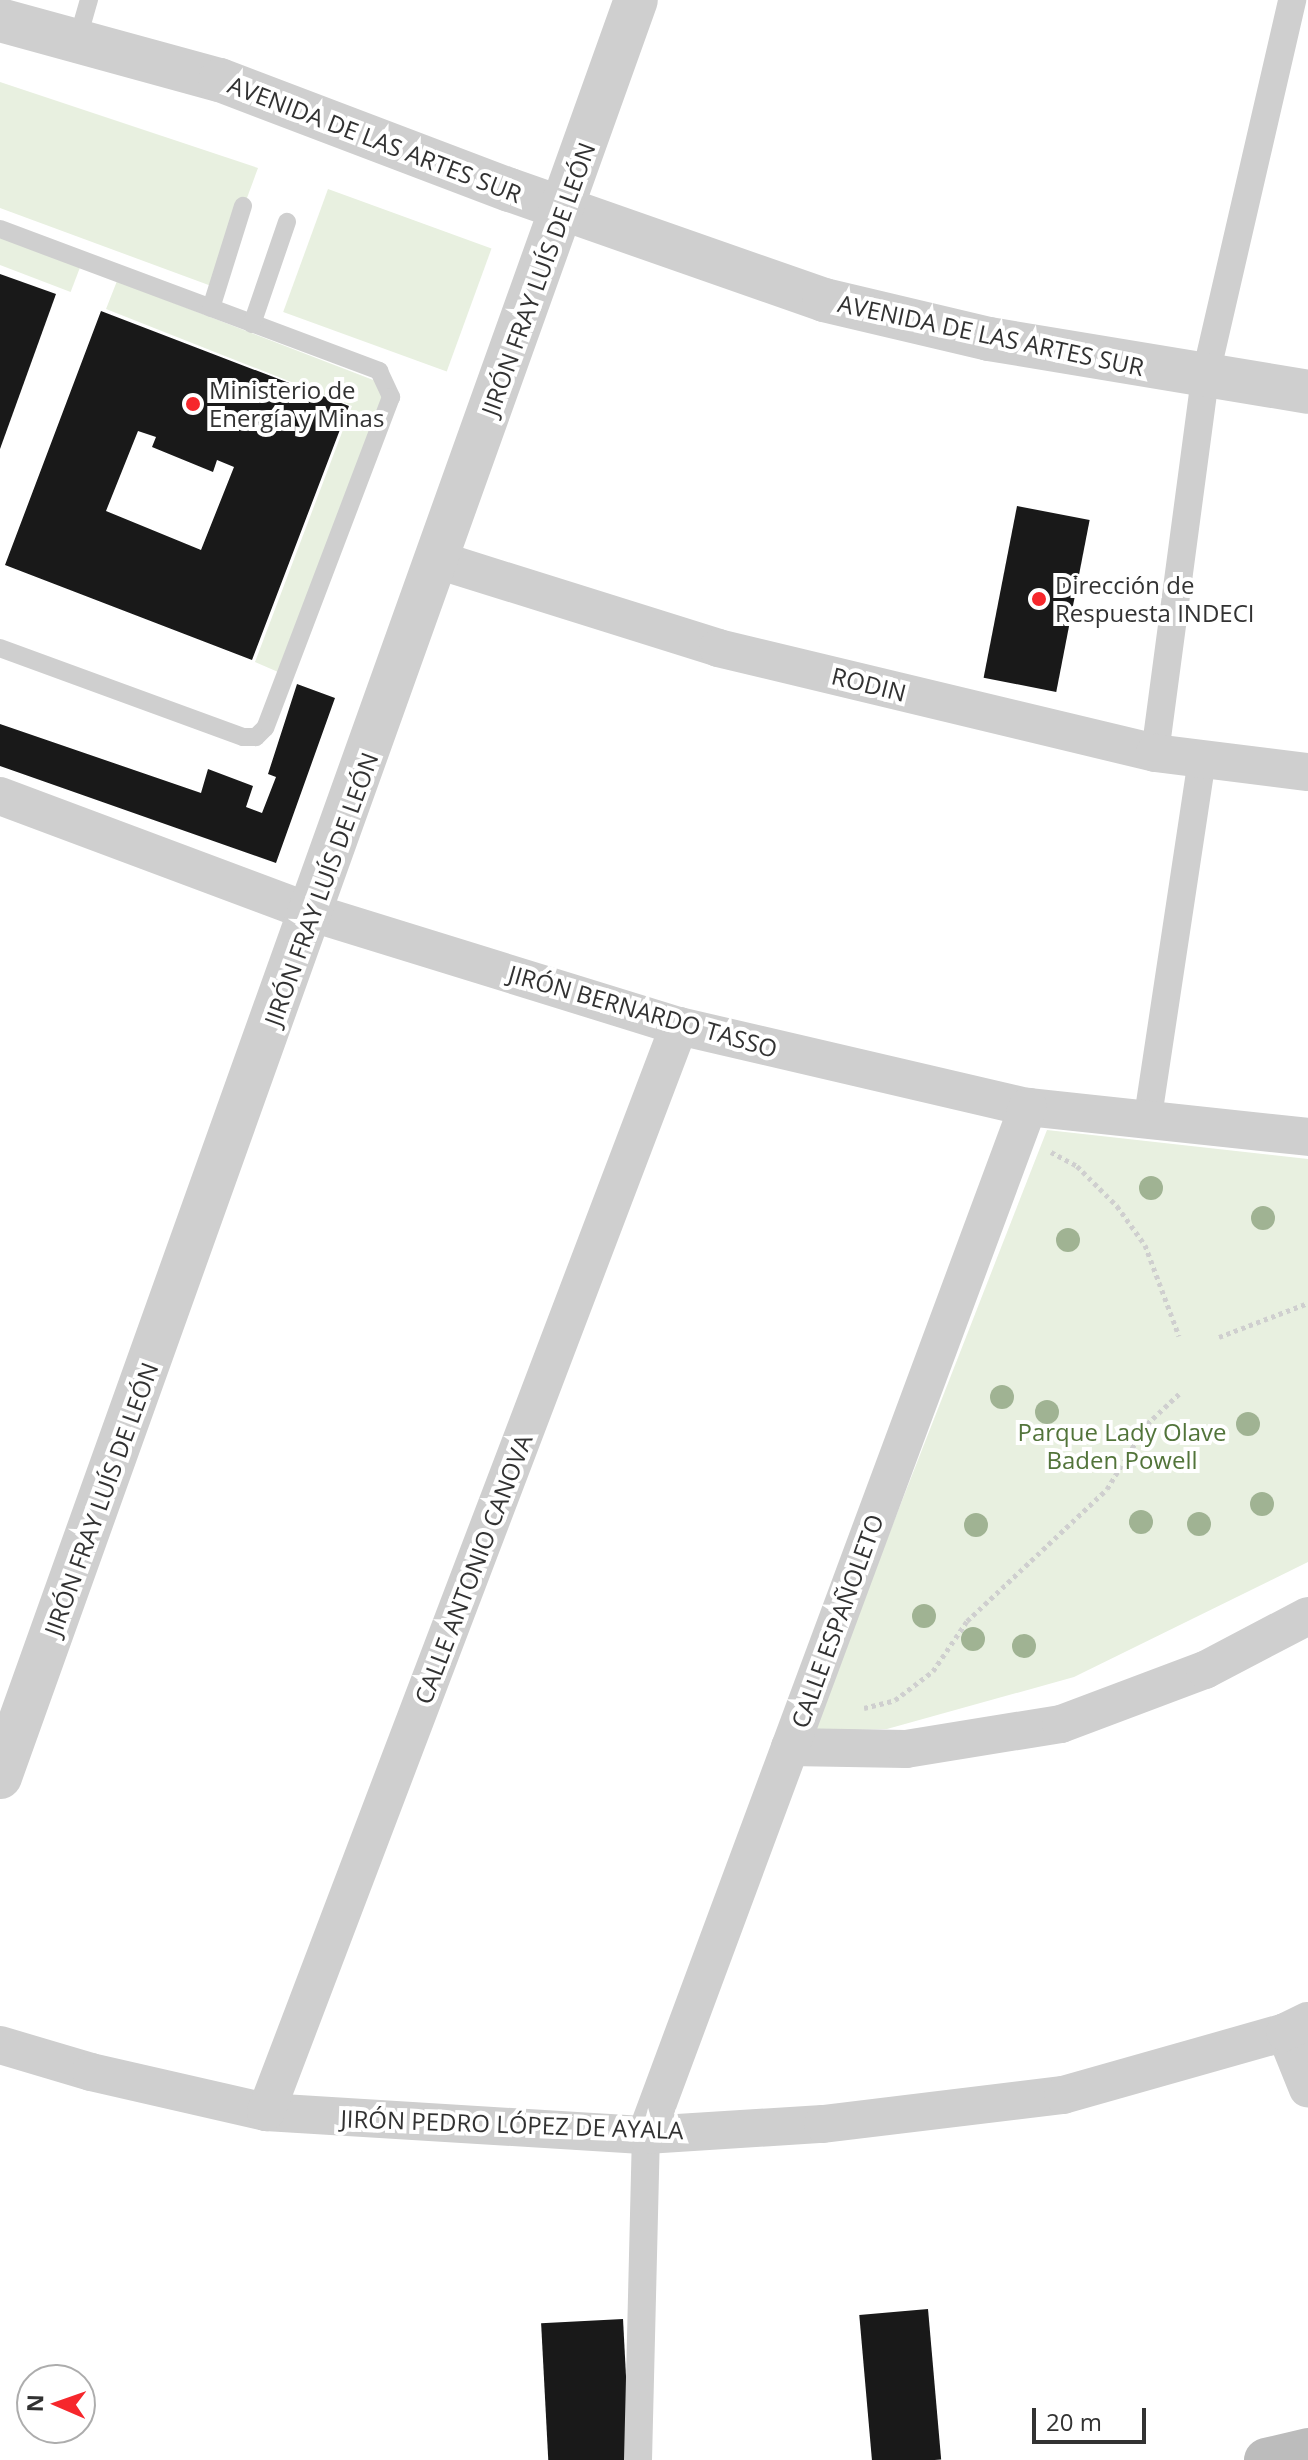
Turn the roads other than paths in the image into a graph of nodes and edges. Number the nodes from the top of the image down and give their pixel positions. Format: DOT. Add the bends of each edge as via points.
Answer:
graph roads {
  1 [pos="636,0"];
  2 [pos="1292,0"];
  3 [pos="84,19"];
  4 [pos="0,20"];
  5 [pos="243,206"];
  6 [pos="562,208"];
  7 [pos="287,222"];
  8 [pos="0,229"];
  9 [pos="211,308"];
  10 [pos="252,324"];
  11 [pos="1205,378"];
  12 [pos="1308,392"];
  13 [pos="438,560"];
  14 [pos="0,648"];
  15 [pos="1155,753"];
  16 [pos="1202,759"];
  17 [pos="1308,772"];
  18 [pos="0,796"];
  19 [pos="313,913"];
  20 [pos="679,1026"];
  21 [pos="1023,1120"];
  22 [pos="1147,1123"];
  23 [pos="1308,1137"];
  24 [pos="1308,1616"];
  25 [pos="794,1737"];
  26 [pos="0,1777"];
  27 [pos="1297,2026"];
  28 [pos="0,2045"];
  29 [pos="1308,2089"];
  30 [pos="266,2112"];
  31 [pos="646,2135"];
  32 [pos="1308,2450"];
  33 [pos="638,2460"];
  34 [pos="1266,2460"];
  1 -- 6 [label="street, JIRÓN FRAY LUÍS DE LEÓN"];
  2 -- 11 [label="street"];
  3 -- 4 [label="street, AVENIDA DE LAS ARTES SUR"];
  3 -- 6 [label="street, AVENIDA DE LAS ARTES SUR" via="220,80"];
  5 -- 9 [label="lane"];
  6 -- 11 [label="street, AVENIDA DE LAS ARTES SUR" via="824,300 989,339"];
  6 -- 13 [label="street, JIRÓN FRAY LUÍS DE LEÓN"];
  7 -- 10 [label="lane"];
  8 -- 9 [label="lane"];
  9 -- 10 [label="lane"];
  10 -- 14 [label="lane" via="379,371 391,397 265,728 256,737 243,737"];
  11 -- 12 [label="street, AVENIDA DE LAS ARTES SUR"];
  11 -- 15 [label="street"];
  13 -- 15 [label="street, RODIN" via="718,648"];
  13 -- 19 [label="street, JIRÓN FRAY LUÍS DE LEÓN"];
  15 -- 16 [label="street, RODIN"];
  16 -- 17 [label="street, RODIN"];
  16 -- 22 [label="street"];
  18 -- 19 [label="street, JIRÓN BERNARDO TASSO"];
  19 -- 20 [label="street, JIRÓN BERNARDO TASSO"];
  19 -- 26 [label="street, JIRÓN FRAY LUÍS DE LEÓN"];
  20 -- 21 [label="street, JIRÓN BERNARDO TASSO"];
  20 -- 30 [label="street, CALLE ANTONIO CANOVA"];
  21 -- 22 [label="street, JIRÓN BERNARDO TASSO"];
  21 -- 25 [label="street, CALLE ESPAÑOLETO"];
  22 -- 23 [label="street, JIRÓN BERNARDO TASSO"];
  24 -- 25 [label="street" via="1205,1670 1061,1724 906,1749"];
  25 -- 31 [label="street, CALLE ESPAÑOLETO"];
  27 -- 29 [label="street"];
  27 -- 31 [label="street, JIRÓN PEDRO LÓPEZ DE AYALA" via="1063,2095 823,2124"];
  28 -- 30 [label="street, JIRÓN PEDRO LÓPEZ DE AYALA"];
  30 -- 31 [label="street, JIRÓN PEDRO LÓPEZ DE AYALA"];
  31 -- 33 [label="street"];
  32 -- 34 [label="main road"];
}
